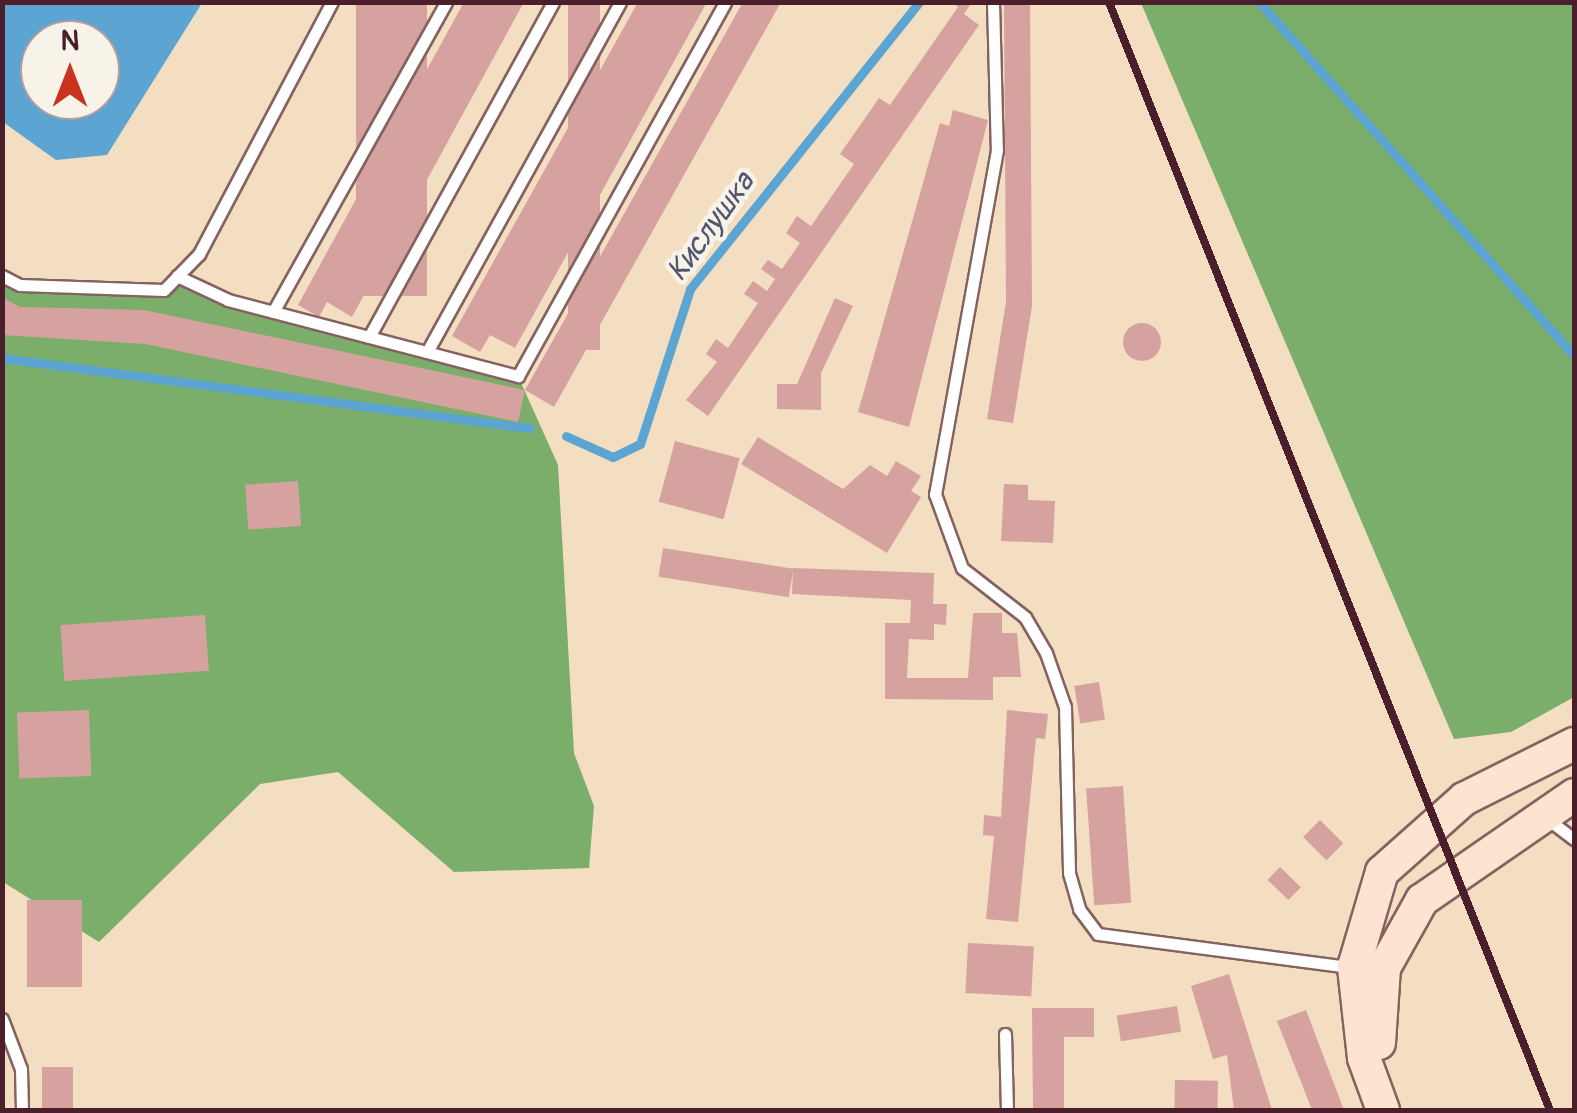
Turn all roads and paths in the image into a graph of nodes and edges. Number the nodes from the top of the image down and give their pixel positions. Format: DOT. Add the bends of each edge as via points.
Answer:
graph roads {
  1 [pos="332,2"];
  2 [pos="446,2"];
  3 [pos="553,2"];
  4 [pos="620,2"];
  5 [pos="725,2"];
  6 [pos="993,2"];
  7 [pos="2,276"];
  8 [pos="177,276"];
  9 [pos="273,312"];
  10 [pos="369,337"];
  11 [pos="427,352"];
  12 [pos="1574,744"];
  13 [pos="1574,795"];
  14 [pos="1543,816"];
  15 [pos="1574,838"];
  16 [pos="1354,967"];
  17 [pos="2,1019"];
  18 [pos="1004,1034"];
  19 [pos="1381,1107"];
  20 [pos="22,1110"];
  21 [pos="1007,1110"];
  1 -- 8 [label="lane" via="199,254"];
  2 -- 9 [label="lane"];
  3 -- 10 [label="lane"];
  4 -- 11 [label="lane"];
  5 -- 11 [label="lane" via="518,376"];
  6 -- 16 [label="lane" via="997,150 935,494 962,568 1025,617 1065,707 1069,873 1079,909 1098,934"];
  7 -- 8 [label="lane" via="85,290 164,290"];
  8 -- 9 [label="lane"];
  9 -- 10 [label="lane"];
  10 -- 11 [label="lane"];
  12 -- 16 [label="main road" via="1464,799 1402,846 1382,872"];
  13 -- 14 [label="main road"];
  14 -- 15 [label="lane"];
  14 -- 19 [label="main road" via="1446,878 1399,932 1378,1004"];
  16 -- 19 [label="main road" via="1364,1058"];
  17 -- 20 [label="lane" via="21,1069"];
  18 -- 21 [label="lane"];
}
